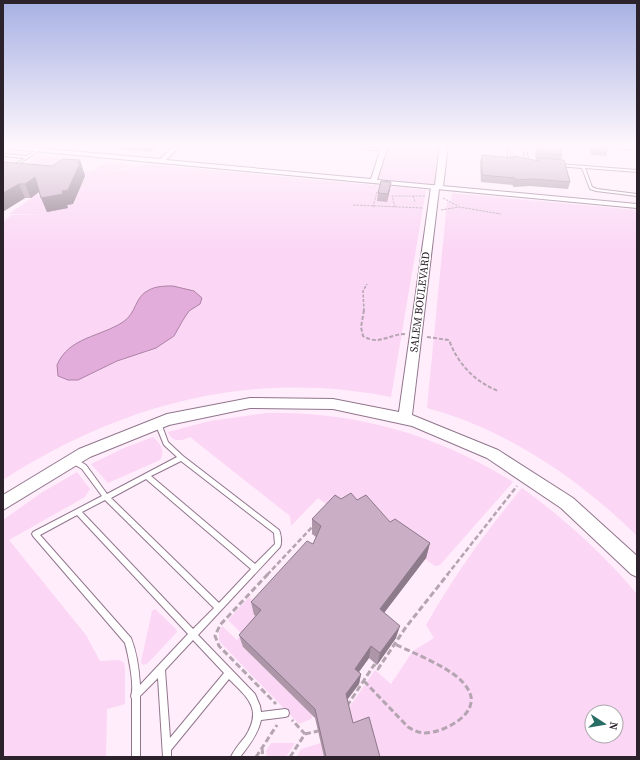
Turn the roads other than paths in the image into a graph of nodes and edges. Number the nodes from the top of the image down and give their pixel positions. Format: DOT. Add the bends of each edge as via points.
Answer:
graph roads {
  1 [pos="367,180"];
  2 [pos="438,180"];
  3 [pos="588,180"];
  4 [pos="373,181"];
  5 [pos="436,190"];
  6 [pos="637,195"];
  7 [pos="637,206"];
  8 [pos="405,417"];
  9 [pos="158,422"];
  10 [pos="181,458"];
  11 [pos="72,459"];
  12 [pos="147,476"];
  13 [pos="106,497"];
  14 [pos="3,503"];
  15 [pos="78,512"];
  16 [pos="637,568"];
  17 [pos="256,569"];
  18 [pos="219,608"];
  19 [pos="193,635"];
  20 [pos="161,668"];
  21 [pos="229,673"];
  22 [pos="135,696"];
  23 [pos="284,713"];
  24 [pos="258,716"];
  25 [pos="166,753"];
  26 [pos="136,757"];
  27 [pos="235,757"];
  1 -- 4 [label="street"];
  2 -- 5 [label="street, SALEM BOULEVARD"];
  3 -- 6 [label="lane" via="591,188 596,190"];
  4 -- 5 [label="street"];
  5 -- 7 [label="street"];
  5 -- 8 [label="street, SALEM BOULEVARD"];
  8 -- 9 [label="street" via="342,404 276,401 209,409"];
  8 -- 16 [label="street" via="464,439 524,472 585,518"];
  9 -- 10 [label="lane" via="166,443"];
  9 -- 11 [label="street" via="118,437"];
  10 -- 12 [label="lane"];
  10 -- 17 [label="lane" via="277,532 278,544"];
  11 -- 13 [label="lane" via="84,466"];
  11 -- 14 [label="street"];
  12 -- 13 [label="lane"];
  12 -- 17 [label="lane"];
  13 -- 15 [label="lane"];
  13 -- 18 [label="lane"];
  15 -- 19 [label="lane"];
  15 -- 22 [label="lane" via="35,534 128,641 133,657"];
  17 -- 18 [label="lane"];
  18 -- 19 [label="lane"];
  19 -- 20 [label="lane"];
  19 -- 21 [label="lane"];
  20 -- 22 [label="lane"];
  20 -- 25 [label="lane"];
  21 -- 24 [label="lane" via="252,697"];
  21 -- 25 [label="lane"];
  22 -- 26 [label="lane"];
  23 -- 24 [label="lane"];
  24 -- 27 [label="lane" via="254,732"];
}
